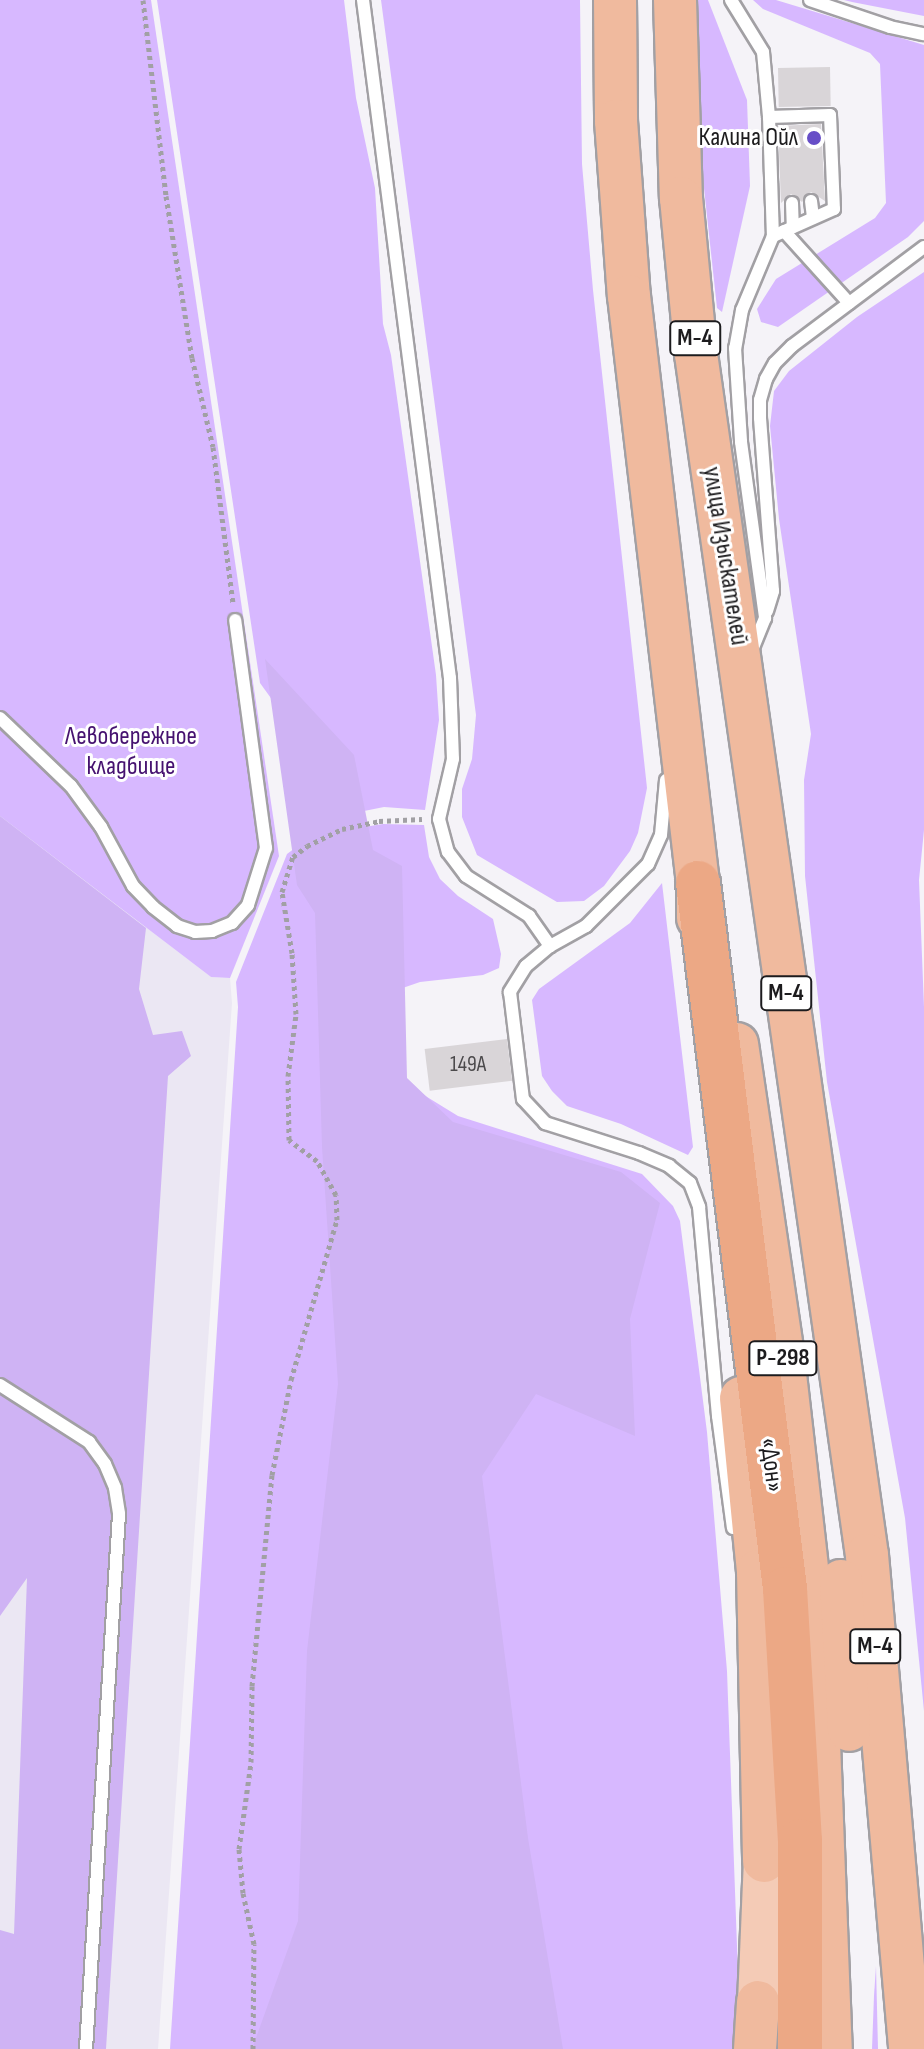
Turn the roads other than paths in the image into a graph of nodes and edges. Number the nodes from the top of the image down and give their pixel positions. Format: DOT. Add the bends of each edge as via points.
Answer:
graph roads {
  1 [pos="363,0"];
  2 [pos="615,0"];
  3 [pos="675,0"];
  4 [pos="731,0"];
  5 [pos="810,0"];
  6 [pos="924,34"];
  7 [pos="769,117"];
  8 [pos="811,201"];
  9 [pos="792,203"];
  10 [pos="813,218"];
  11 [pos="783,231"];
  12 [pos="924,247"];
  13 [pos="849,303"];
  14 [pos="659,561"];
  15 [pos="765,618"];
  16 [pos="235,620"];
  17 [pos="654,622"];
  18 [pos="743,674"];
  19 [pos="0,718"];
  20 [pos="665,766"];
  21 [pos="698,883"];
  22 [pos="550,946"];
  23 [pos="802,1109"];
  24 [pos="0,1385"];
  25 [pos="736,1547"];
  26 [pos="745,1588"];
  27 [pos="761,1639"];
  28 [pos="764,1861"];
  29 [pos="758,2002"];
  30 [pos="86,2049"];
  31 [pos="755,2049"];
  32 [pos="800,2049"];
  33 [pos="831,2049"];
  34 [pos="852,2049"];
  35 [pos="910,2049"];
  1 -- 22 [label="lane" via="450,678 453,759 439,819 448,852 466,876 529,916"];
  2 -- 14 [label="highway, М-4" via="621,199"];
  3 -- 18 [label="highway, улица Изыскателей / М-4" via="681,198 696,354"];
  4 -- 7 [label="lane" via="763,52"];
  5 -- 6 [label="lane"];
  7 -- 10 [label="lane" via="830,115 834,209"];
  7 -- 11 [label="lane"];
  8 -- 10 [label="lane"];
  9 -- 11 [label="lane"];
  10 -- 11 [label="lane"];
  11 -- 13 [label="lane"];
  11 -- 15 [label="lane" via="742,310 735,348 741,442"];
  12 -- 13 [label="lane"];
  13 -- 15 [label="lane" via="775,363 760,400 773,591"];
  14 -- 17 [label="lane"];
  14 -- 21 [label="highway, М-4"];
  15 -- 18 [label="lane"];
  16 -- 19 [label="lane" via="266,848 248,905 232,923 195,932 177,926 153,907 133,886 71,786"];
  18 -- 23 [label="highway, улица Изыскателей / М-4"];
  20 -- 22 [label="lane" via="667,802 648,864 586,926"];
  21 -- 27 [label="highway" via="699,1040 741,1394"];
  21 -- 32 [label="highway, «Дон» / М-4" via="785,1589 800,1841"];
  21 -- 33 [label="highway, Р-298" via="740,1056 801,1498 820,1716"];
  22 -- 25 [label="lane" via="526,966 510,992 523,1099 545,1123 639,1153 669,1166 690,1183 699,1207"];
  23 -- 34 [label="highway, Р-298" via="846,1664"];
  23 -- 35 [label="highway, М-4" via="867,1555"];
  24 -- 30 [label="lane" via="89,1442 115,1488 119,1514"];
  26 -- 27 [label="lane"];
  27 -- 28 [label="highway"];
  28 -- 29 [label="main road"];
  29 -- 31 [label="highway"];
}
